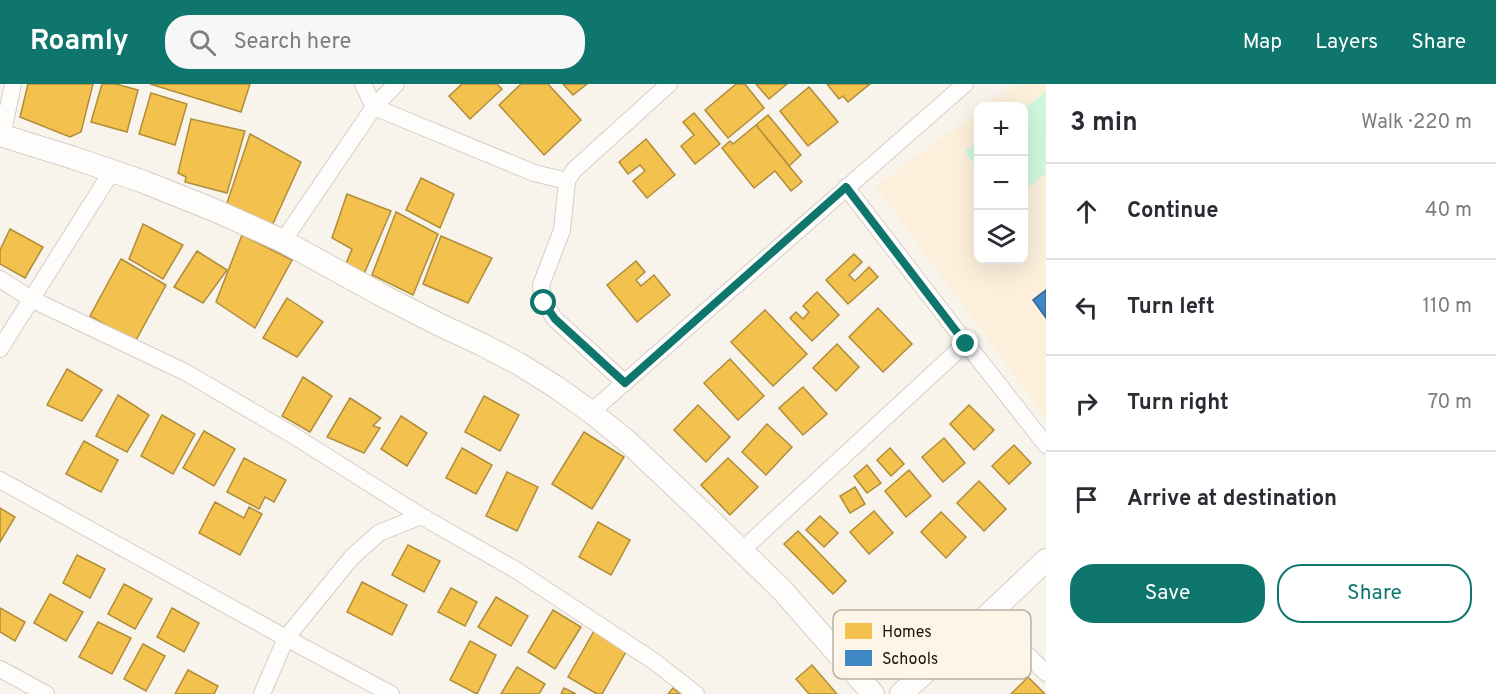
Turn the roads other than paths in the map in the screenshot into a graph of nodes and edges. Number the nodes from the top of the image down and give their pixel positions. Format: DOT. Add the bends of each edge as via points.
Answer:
graph roads {
  1 [pos="13,84"];
  2 [pos="363,84"];
  3 [pos="396,84"];
  4 [pos="669,84"];
  5 [pos="965,84"];
  6 [pos="374,107"];
  7 [pos="1,136"];
  8 [pos="112,171"];
  9 [pos="567,181"];
  10 [pos="846,187"];
  11 [pos="283,241"];
  12 [pos="0,279"];
  13 [pos="31,300"];
  14 [pos="966,344"];
  15 [pos="0,349"];
  16 [pos="625,383"];
  17 [pos="591,412"];
  18 [pos="1046,445"];
  19 [pos="0,480"];
  20 [pos="421,516"];
  21 [pos="741,551"];
  22 [pos="1046,560"];
  23 [pos="993,610"];
  24 [pos="286,638"];
  25 [pos="833,648"];
  26 [pos="1031,659"];
  27 [pos="0,669"];
  28 [pos="1046,673"];
  29 [pos="860,679"];
  30 [pos="918,679"];
  31 [pos="46,694"];
  32 [pos="262,694"];
  33 [pos="391,694"];
  34 [pos="696,694"];
  35 [pos="873,694"];
  36 [pos="901,694"];
  1 -- 7 [label="street"];
  2 -- 6 [label="street"];
  3 -- 6 [label="street"];
  4 -- 9 [label="street" via="574,170"];
  5 -- 10 [label="street"];
  6 -- 9 [label="street" via="534,173"];
  6 -- 11 [label="street"];
  7 -- 8 [label="street"];
  8 -- 11 [label="street"];
  8 -- 13 [label="street"];
  9 -- 16 [label="street" via="562,230 541,285 544,303 555,319"];
  10 -- 14 [label="street"];
  10 -- 16 [label="street"];
  11 -- 17 [label="street" via="519,364"];
  12 -- 13 [label="street"];
  13 -- 15 [label="street"];
  13 -- 20 [label="street" via="185,372"];
  14 -- 18 [label="street"];
  14 -- 21 [label="street"];
  16 -- 17 [label="street"];
  17 -- 21 [label="street" via="628,442"];
  19 -- 24 [label="street"];
  20 -- 24 [label="street" via="379,533 352,557"];
  20 -- 34 [label="street" via="516,570 655,662"];
  21 -- 25 [label="street" via="783,591"];
  22 -- 23 [label="street"];
  24 -- 32 [label="street"];
  24 -- 33 [label="street"];
  26 -- 28 [label="street"];
  27 -- 31 [label="street"];
  29 -- 35 [label="street"];
  30 -- 36 [label="street"];
}
